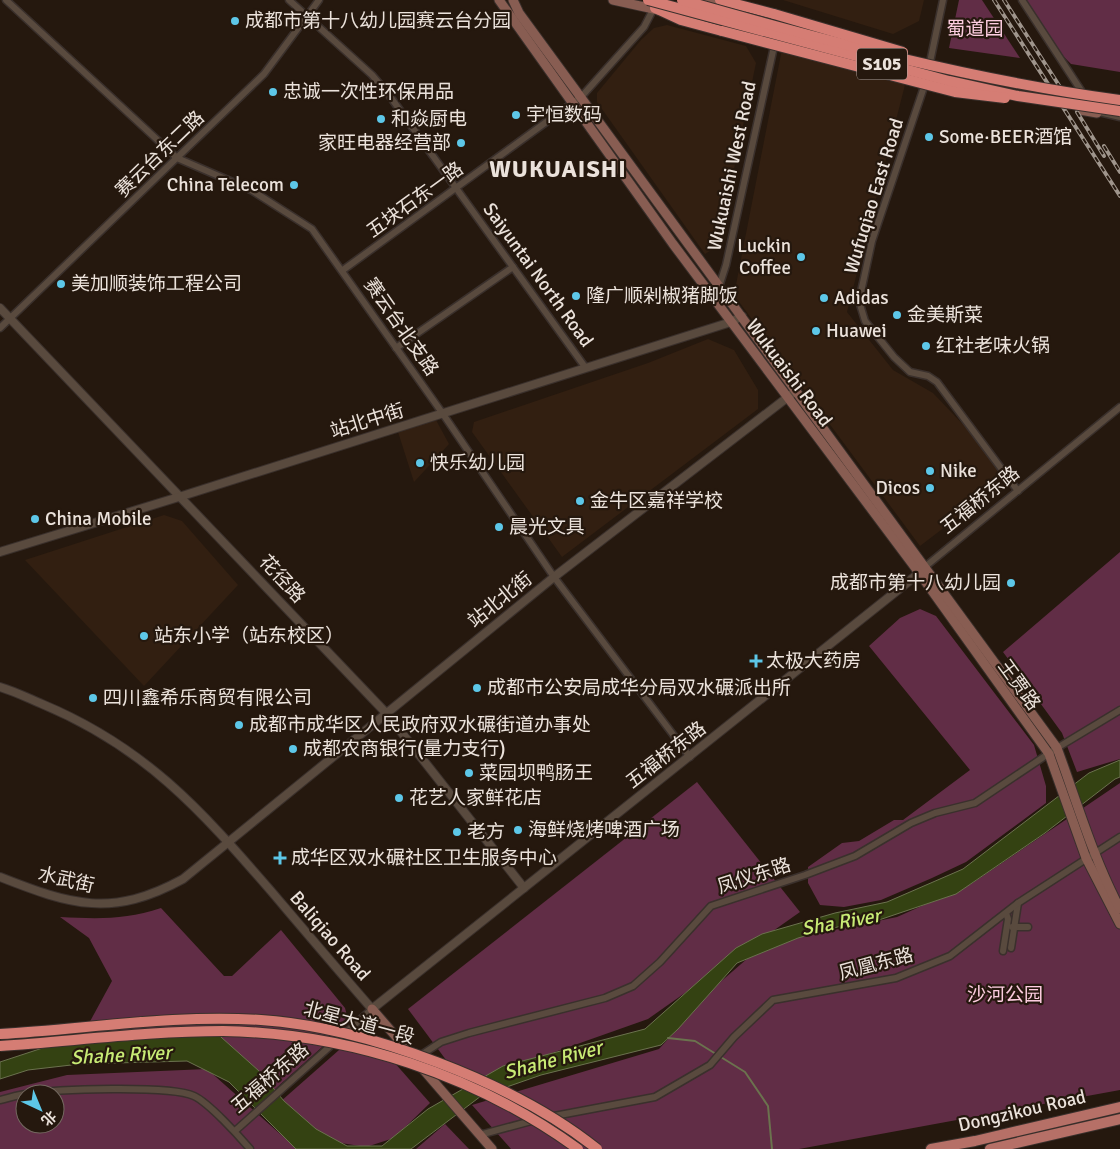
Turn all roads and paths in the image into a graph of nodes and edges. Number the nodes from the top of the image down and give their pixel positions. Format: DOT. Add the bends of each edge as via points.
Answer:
graph roads {
  1 [pos="6,0"];
  2 [pos="289,0"];
  3 [pos="319,0"];
  4 [pos="499,0"];
  5 [pos="513,0"];
  6 [pos="614,0"];
  7 [pos="682,0"];
  8 [pos="703,0"];
  9 [pos="720,0"];
  10 [pos="943,0"];
  11 [pos="1022,0"];
  12 [pos="653,3"];
  13 [pos="307,18"];
  14 [pos="775,39"];
  15 [pos="930,64"];
  16 [pos="1043,83"];
  17 [pos="926,84"];
  18 [pos="1029,85"];
  19 [pos="1072,90"];
  20 [pos="1120,95"];
  21 [pos="582,96"];
  22 [pos="1018,96"];
  23 [pos="1120,100"];
  24 [pos="573,102"];
  25 [pos="1051,104"];
  26 [pos="1068,107"];
  27 [pos="1120,111"];
  28 [pos="1097,113"];
  29 [pos="1120,117"];
  30 [pos="177,158"];
  31 [pos="457,188"];
  32 [pos="514,266"];
  33 [pos="343,270"];
  34 [pos="720,285"];
  35 [pos="715,299"];
  36 [pos="0,308"];
  37 [pos="742,316"];
  38 [pos="10,319"];
  39 [pos="731,322"];
  40 [pos="0,328"];
  41 [pos="396,348"];
  42 [pos="585,367"];
  43 [pos="797,390"];
  44 [pos="787,397"];
  45 [pos="1120,407"];
  46 [pos="443,414"];
  47 [pos="1018,490"];
  48 [pos="182,496"];
  49 [pos="0,552"];
  50 [pos="926,566"];
  51 [pos="918,571"];
  52 [pos="554,577"];
  53 [pos="0,687"];
  54 [pos="1120,710"];
  55 [pos="387,714"];
  56 [pos="1057,748"];
  57 [pos="1049,754"];
  58 [pos="690,757"];
  59 [pos="1120,837"];
  60 [pos="228,841"];
  61 [pos="1095,852"];
  62 [pos="1086,858"];
  63 [pos="0,877"];
  64 [pos="524,888"];
  65 [pos="1018,903"];
  66 [pos="1120,909"];
  67 [pos="1006,913"];
  68 [pos="1120,924"];
  69 [pos="1006,927"];
  70 [pos="1015,927"];
  71 [pos="1028,927"];
  72 [pos="1012,948"];
  73 [pos="1003,951"];
  74 [pos="372,1009"];
  75 [pos="0,1034"];
  76 [pos="0,1046"];
  77 [pos="415,1059"];
  78 [pos="0,1100"];
  79 [pos="1120,1106"];
  80 [pos="1120,1119"];
  81 [pos="235,1131"];
  82 [pos="476,1132"];
  83 [pos="250,1149"];
  84 [pos="492,1149"];
  85 [pos="578,1149"];
  86 [pos="597,1149"];
  87 [pos="931,1149"];
  88 [pos="990,1149"];
  1 -- 30 [label="street, 赛云台北支路"];
  2 -- 13 [label="street, Saiyuntai North Road"];
  3 -- 13 [label="street, 赛云台东二路"];
  4 -- 24 [label="main road, Wukuaishi Road"];
  5 -- 21 [label="main road, Wukuaishi Road"];
  6 -- 12 [label="main road"];
  7 -- 18 [label="highway, S105, bridge" via="886,56"];
  8 -- 15 [label="main road"];
  9 -- 18 [label="highway, bridge" via="888,49"];
  10 -- 15 [label="street, Wufuqiao East Road"];
  11 -- 19 [label="street"];
  12 -- 14 [label="main road"];
  12 -- 21 [label="street, 五块石东一路" via="644,26"];
  12 -- 22 [label="highway, S105, bridge" via="866,60"];
  12 -- 22 [label="highway, bridge" via="681,20 955,92 1002,99"];
  13 -- 30 [label="street, 赛云台东二路" via="264,74"];
  13 -- 31 [label="street, Saiyuntai North Road" via="372,75"];
  14 -- 17 [label="main road"];
  14 -- 34 [label="street, Wukuaishi West Road"];
  15 -- 16 [label="street"];
  15 -- 17 [label="street, Wufuqiao East Road"];
  17 -- 25 [label="main road"];
  17 -- 47 [label="street, Wufuqiao East Road" via="872,241 859,301 865,321 880,340 910,372 937,382"];
  18 -- 19 [label="highway, S105, bridge"];
  19 -- 20 [label="highway, bridge"];
  19 -- 23 [label="highway, S105, bridge"];
  19 -- 28 [label="street"];
  21 -- 24 [label="street, 五块石东一路"];
  21 -- 34 [label="main road, Wukuaishi Road"];
  22 -- 27 [label="highway, S105, bridge"];
  24 -- 31 [label="street, 五块石东一路"];
  24 -- 35 [label="main road, Wukuaishi Road"];
  26 -- 28 [label="main road"];
  28 -- 29 [label="street"];
  30 -- 33 [label="street, 赛云台北支路" via="251,190 301,220 312,228"];
  30 -- 38 [label="street, 赛云台东二路"];
  31 -- 32 [label="street, Saiyuntai North Road"];
  31 -- 33 [label="street, 五块石东一路"];
  32 -- 41 [label="street"];
  32 -- 42 [label="street, Saiyuntai North Road"];
  33 -- 41 [label="street, 赛云台北支路"];
  34 -- 35 [label="street, Wukuaishi West Road"];
  34 -- 37 [label="main road, Wukuaishi Road"];
  35 -- 39 [label="main road, Wukuaishi Road"];
  36 -- 38 [label="street, 花径路"];
  37 -- 39 [label="street, 站北中街"];
  37 -- 43 [label="main road, Wukuaishi Road"];
  38 -- 40 [label="street, 赛云台东二路"];
  38 -- 48 [label="street, 花径路"];
  39 -- 42 [label="street, 站北中街"];
  39 -- 44 [label="main road, Wukuaishi Road"];
  41 -- 46 [label="street, 赛云台北支路"];
  42 -- 46 [label="street, 站北中街"];
  43 -- 44 [label="street, 站北北街"];
  43 -- 50 [label="main road, Wukuaishi Road"];
  44 -- 51 [label="main road, Wukuaishi Road"];
  44 -- 52 [label="street, 站北北街"];
  45 -- 47 [label="street, 五福桥东路"];
  46 -- 48 [label="street, 站北中街"];
  46 -- 52 [label="street, 赛云台北支路"];
  47 -- 50 [label="street, 五福桥东路"];
  48 -- 49 [label="street, 站北中街"];
  48 -- 55 [label="street, 花径路"];
  50 -- 51 [label="street, 五福桥东路"];
  50 -- 56 [label="main road, Wukuaishi Road"];
  51 -- 57 [label="main road, 王贾路"];
  51 -- 58 [label="street, 五福桥东路"];
  52 -- 55 [label="street, 站北北街"];
  52 -- 58 [label="street, 赛云台北支路"];
  53 -- 60 [label="street, Baliqiao Road" via="66,712 106,735 151,766"];
  54 -- 56 [label="street, 凤仪东路"];
  55 -- 60 [label="street, 站北北街"];
  55 -- 64 [label="street, 花径路"];
  56 -- 57 [label="street, 凤仪东路"];
  56 -- 61 [label="main road, Wukuaishi Road"];
  57 -- 62 [label="main road, 王贾路"];
  57 -- 77 [label="street, 凤仪东路" via="975,803 911,823 855,856 711,906 660,962 633,986 605,998 450,1039"];
  58 -- 64 [label="street, 五福桥东路"];
  59 -- 61 [label="street, 凤凰东路"];
  60 -- 63 [label="street, 水武街" via="183,879 159,893 129,902 102,905 72,902"];
  60 -- 74 [label="street, Baliqiao Road"];
  61 -- 62 [label="street, 凤凰东路"];
  61 -- 66 [label="main road, Wukuaishi Road"];
  62 -- 65 [label="street, 凤凰东路"];
  62 -- 68 [label="main road, 王贾路"];
  64 -- 74 [label="street, 五福桥东路"];
  65 -- 67 [label="street, 凤凰东路"];
  65 -- 70 [label="street"];
  67 -- 69 [label="street"];
  67 -- 82 [label="street, 凤凰东路" via="950,956 896,978 772,1000 710,1065 655,1097 532,1120 483,1134"];
  69 -- 70 [label="street"];
  69 -- 73 [label="street"];
  70 -- 71 [label="street"];
  70 -- 72 [label="street"];
  74 -- 77 [label="main road, Baliqiao Road"];
  74 -- 81 [label="street, 五福桥东路"];
  75 -- 86 [label="highway, 北星大道一段, bridge" via="211,1020 259,1020 332,1029 467,1074 564,1125"];
  76 -- 85 [label="highway, 北星大道一段, bridge" via="222,1032 317,1039 402,1060 485,1092"];
  77 -- 82 [label="main road, Baliqiao Road"];
  78 -- 81 [label="street" via="66,1090 171,1090 195,1096"];
  79 -- 87 [label="main road, Dongzikou Road"];
  80 -- 88 [label="main road, Dongzikou Road"];
  81 -- 83 [label="street"];
  82 -- 84 [label="main road, Baliqiao Road"];
}
